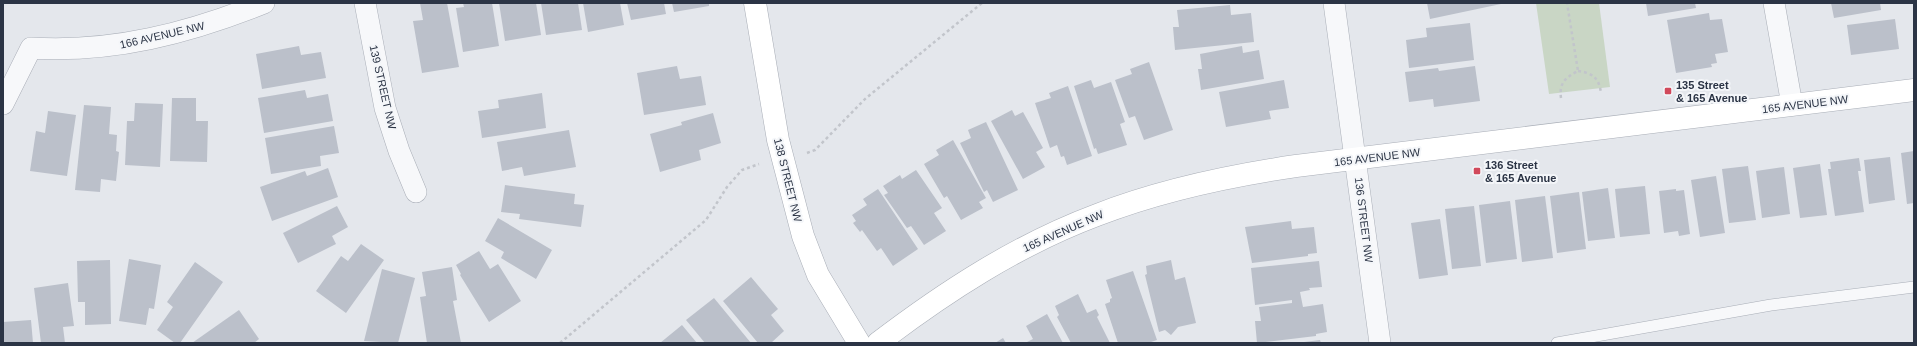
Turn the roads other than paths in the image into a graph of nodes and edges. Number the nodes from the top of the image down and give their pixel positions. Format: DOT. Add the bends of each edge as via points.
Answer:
graph roads {
  1 [pos="264,3"];
  2 [pos="365,3"];
  3 [pos="755,3"];
  4 [pos="1334,3"];
  5 [pos="1774,3"];
  6 [pos="1914,90"];
  7 [pos="3,104"];
  8 [pos="1792,105"];
  9 [pos="1356,159"];
  10 [pos="416,192"];
  11 [pos="1914,287"];
  12 [pos="859,343"];
  13 [pos="878,343"];
  14 [pos="1380,343"];
  15 [pos="1557,343"];
  1 -- 7 [label="street, 166 AVENUE NW" via="185,32 125,45 61,50 32,48"];
  2 -- 10 [label="street, 139 STREET NW" via="385,108"];
  3 -- 12 [label="street, 138 STREET NW" via="778,140 803,236 818,275"];
  4 -- 9 [label="street, 136 STREET NW"];
  5 -- 8 [label="street"];
  6 -- 8 [label="street, 165 AVENUE NW"];
  8 -- 9 [label="street, 165 AVENUE NW"];
  9 -- 13 [label="street, 165 AVENUE NW" via="1202,182 1096,215 1010,255 962,282"];
  9 -- 14 [label="street, 136 STREET NW"];
  11 -- 15 [label="lane" via="1771,305"];
}
